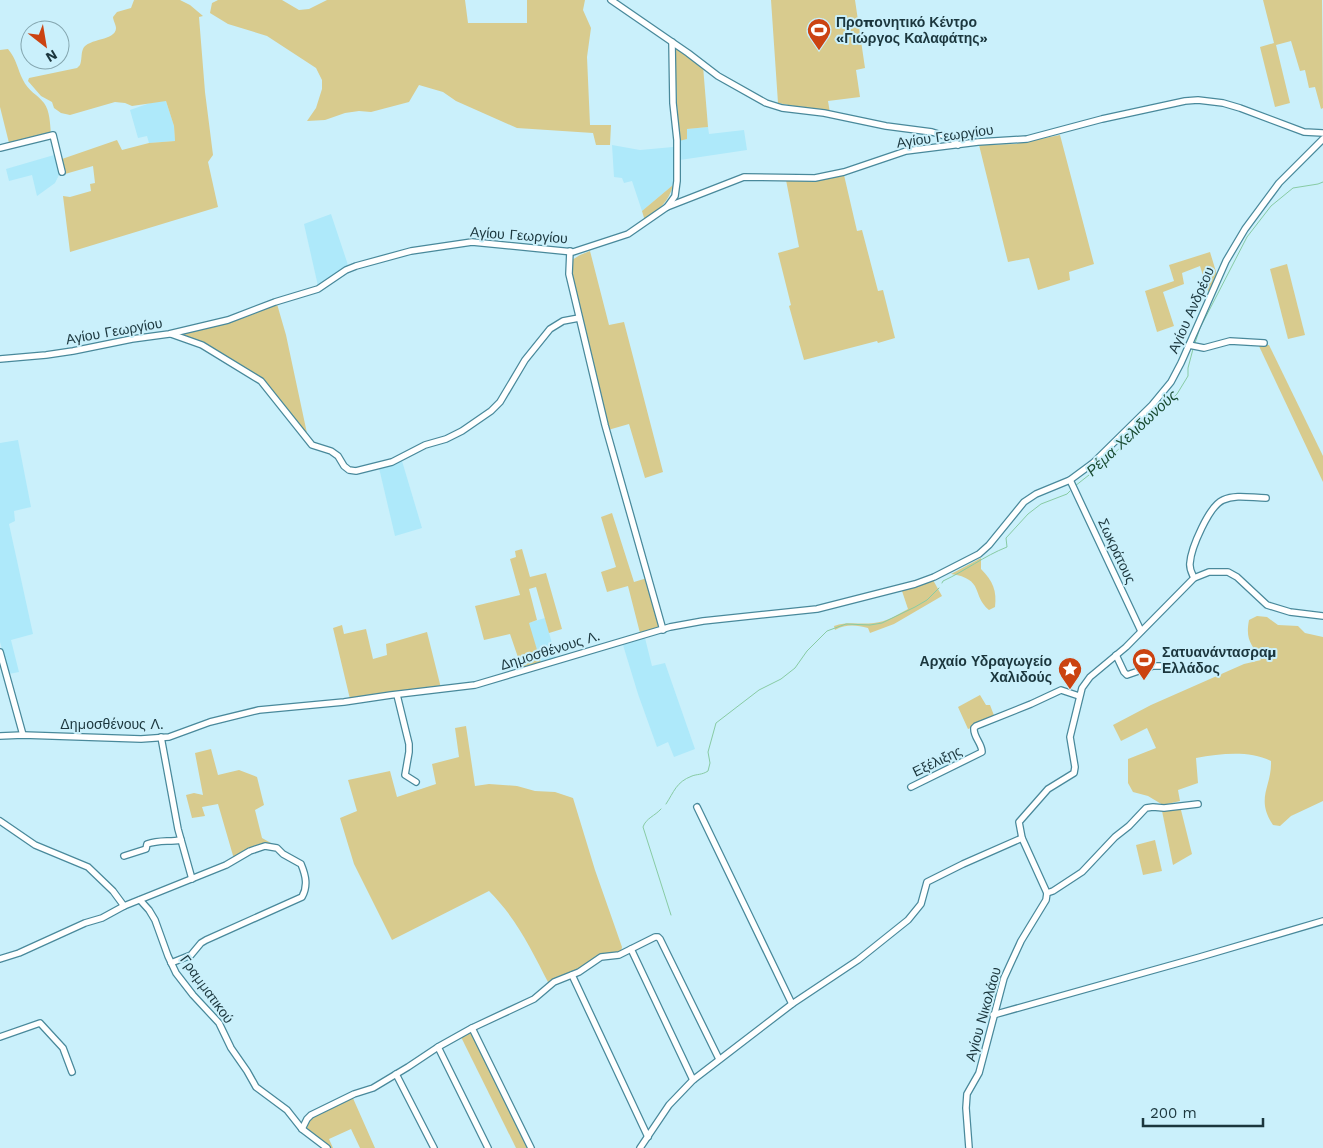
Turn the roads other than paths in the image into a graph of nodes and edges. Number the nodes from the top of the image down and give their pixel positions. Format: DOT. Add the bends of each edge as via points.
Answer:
graph roads {
  1 [pos="611,0"];
  2 [pos="672,42"];
  3 [pos="1323,133"];
  4 [pos="1323,139"];
  5 [pos="958,145"];
  6 [pos="0,148"];
  7 [pos="62,172"];
  8 [pos="667,207"];
  9 [pos="570,252"];
  10 [pos="579,318"];
  11 [pos="169,334"];
  12 [pos="1264,343"];
  13 [pos="1189,345"];
  14 [pos="0,359"];
  15 [pos="1070,480"];
  16 [pos="1266,498"];
  17 [pos="1194,578"];
  18 [pos="1323,616"];
  19 [pos="663,630"];
  20 [pos="1141,631"];
  21 [pos="0,652"];
  22 [pos="1116,655"];
  23 [pos="1170,666"];
  24 [pos="397,695"];
  25 [pos="1079,696"];
  26 [pos="23,735"];
  27 [pos="0,736"];
  28 [pos="161,737"];
  29 [pos="416,782"];
  30 [pos="911,787"];
  31 [pos="1198,804"];
  32 [pos="697,807"];
  33 [pos="0,821"];
  34 [pos="1022,838"];
  35 [pos="181,840"];
  36 [pos="124,856"];
  37 [pos="192,879"];
  38 [pos="1047,893"];
  39 [pos="140,900"];
  40 [pos="124,906"];
  41 [pos="1323,921"];
  42 [pos="631,949"];
  43 [pos="0,959"];
  44 [pos="171,963"];
  45 [pos="572,975"];
  46 [pos="792,1004"];
  47 [pos="993,1015"];
  48 [pos="472,1028"];
  49 [pos="0,1036"];
  50 [pos="438,1047"];
  51 [pos="719,1059"];
  52 [pos="72,1072"];
  53 [pos="396,1074"];
  54 [pos="694,1080"];
  55 [pos="302,1129"];
  56 [pos="648,1137"];
  57 [pos="327,1148"];
  58 [pos="434,1148"];
  59 [pos="488,1148"];
  60 [pos="531,1148"];
  61 [pos="640,1148"];
  62 [pos="969,1148"];
  1 -- 2 [label="street"];
  2 -- 5 [label="street" via="718,76 766,103 932,132 951,138"];
  2 -- 8 [label="street" via="677,181 675,196"];
  3 -- 5 [label="street, Αγίου Γεωργίου" via="1304,132 1240,108 1198,100 1102,119 1026,139"];
  4 -- 13 [label="street, Αγίου Ανδρέου" via="1279,183 1245,229 1226,261"];
  5 -- 8 [label="street, Αγίου Γεωργίου" via="904,152 815,178 744,178"];
  6 -- 7 [label="street" via="53,135"];
  8 -- 9 [label="street, Αγίου Γεωργίου" via="628,234"];
  9 -- 10 [label="street" via="569,274"];
  9 -- 11 [label="street, Αγίου Γεωργίου" via="472,242 420,249 351,268 318,289 243,315"];
  10 -- 11 [label="street" via="563,321 550,329 521,366 500,402 462,431 392,462 356,471 349,470 331,451 312,445 261,381 202,345"];
  10 -- 19 [label="street" via="605,425"];
  11 -- 14 [label="street, Αγίου Γεωργίου" via="46,355"];
  12 -- 13 [label="street" via="1230,341 1204,348"];
  13 -- 15 [label="street, Αγίου Ανδρέου" via="1173,379 1152,405 1093,463"];
  15 -- 19 [label="street, Δημοσθένους Λ." via="1024,502 989,546 934,577 817,609 703,621"];
  15 -- 20 [label="street, Σωκράτους"];
  16 -- 17 [label="street" via="1224,499 1214,507 1204,523 1191,558"];
  17 -- 18 [label="street" via="1209,572 1228,572 1273,608"];
  17 -- 20 [label="street"];
  19 -- 24 [label="street, Δημοσθένους Λ." via="476,686"];
  20 -- 22 [label="street"];
  21 -- 26 [label="street"];
  22 -- 23 [label="street" via="1127,675 1153,666"];
  22 -- 25 [label="street" via="1090,677"];
  24 -- 28 [label="street, Δημοσθένους Λ." via="258,710"];
  24 -- 29 [label="street" via="409,744 405,775"];
  25 -- 30 [label="street, Εξέλιξης" via="1061,690 976,726 974,733 982,752"];
  25 -- 34 [label="street" via="1070,737 1074,774 1048,789 1023,815 1019,822"];
  26 -- 27 [label="street, Δημοσθένους Λ."];
  26 -- 28 [label="street, Δημοσθένους Λ."];
  28 -- 35 [label="street"];
  31 -- 38 [label="street" via="1146,808 1082,872"];
  32 -- 46 [label="street"];
  33 -- 40 [label="street" via="35,844 88,867"];
  34 -- 38 [label="street"];
  34 -- 46 [label="street" via="930,880 925,886 922,904 908,920 858,960"];
  35 -- 36 [label="street" via="156,841 146,844 146,849"];
  35 -- 37 [label="street"];
  37 -- 39 [label="street"];
  37 -- 44 [label="street" via="265,846 277,848 298,861 307,881 304,893 297,900 206,940 192,955"];
  38 -- 47 [label="street, Αγίου Νικολάου" via="1012,957"];
  39 -- 40 [label="street"];
  39 -- 44 [label="street, Γραμματικού" via="155,920"];
  40 -- 43 [label="street" via="19,954"];
  41 -- 47 [label="street"];
  42 -- 45 [label="street" via="619,955 601,957"];
  42 -- 51 [label="street" via="658,937"];
  42 -- 54 [label="street"];
  44 -- 55 [label="street, Γραμματικού" via="184,984 219,1023 256,1087 287,1110"];
  45 -- 48 [label="street" via="554,982 534,999"];
  45 -- 56 [label="street"];
  46 -- 51 [label="street"];
  47 -- 62 [label="street, Αγίου Νικολάου" via="979,1073 967,1094"];
  48 -- 50 [label="street"];
  48 -- 60 [label="street"];
  49 -- 52 [label="street" via="40,1024 63,1048"];
  50 -- 53 [label="street"];
  50 -- 59 [label="street"];
  51 -- 54 [label="street"];
  53 -- 55 [label="street" via="312,1115"];
  53 -- 58 [label="street"];
  54 -- 56 [label="street" via="669,1105"];
  55 -- 57 [label="street, Γραμματικού"];
  56 -- 61 [label="street"];
}
